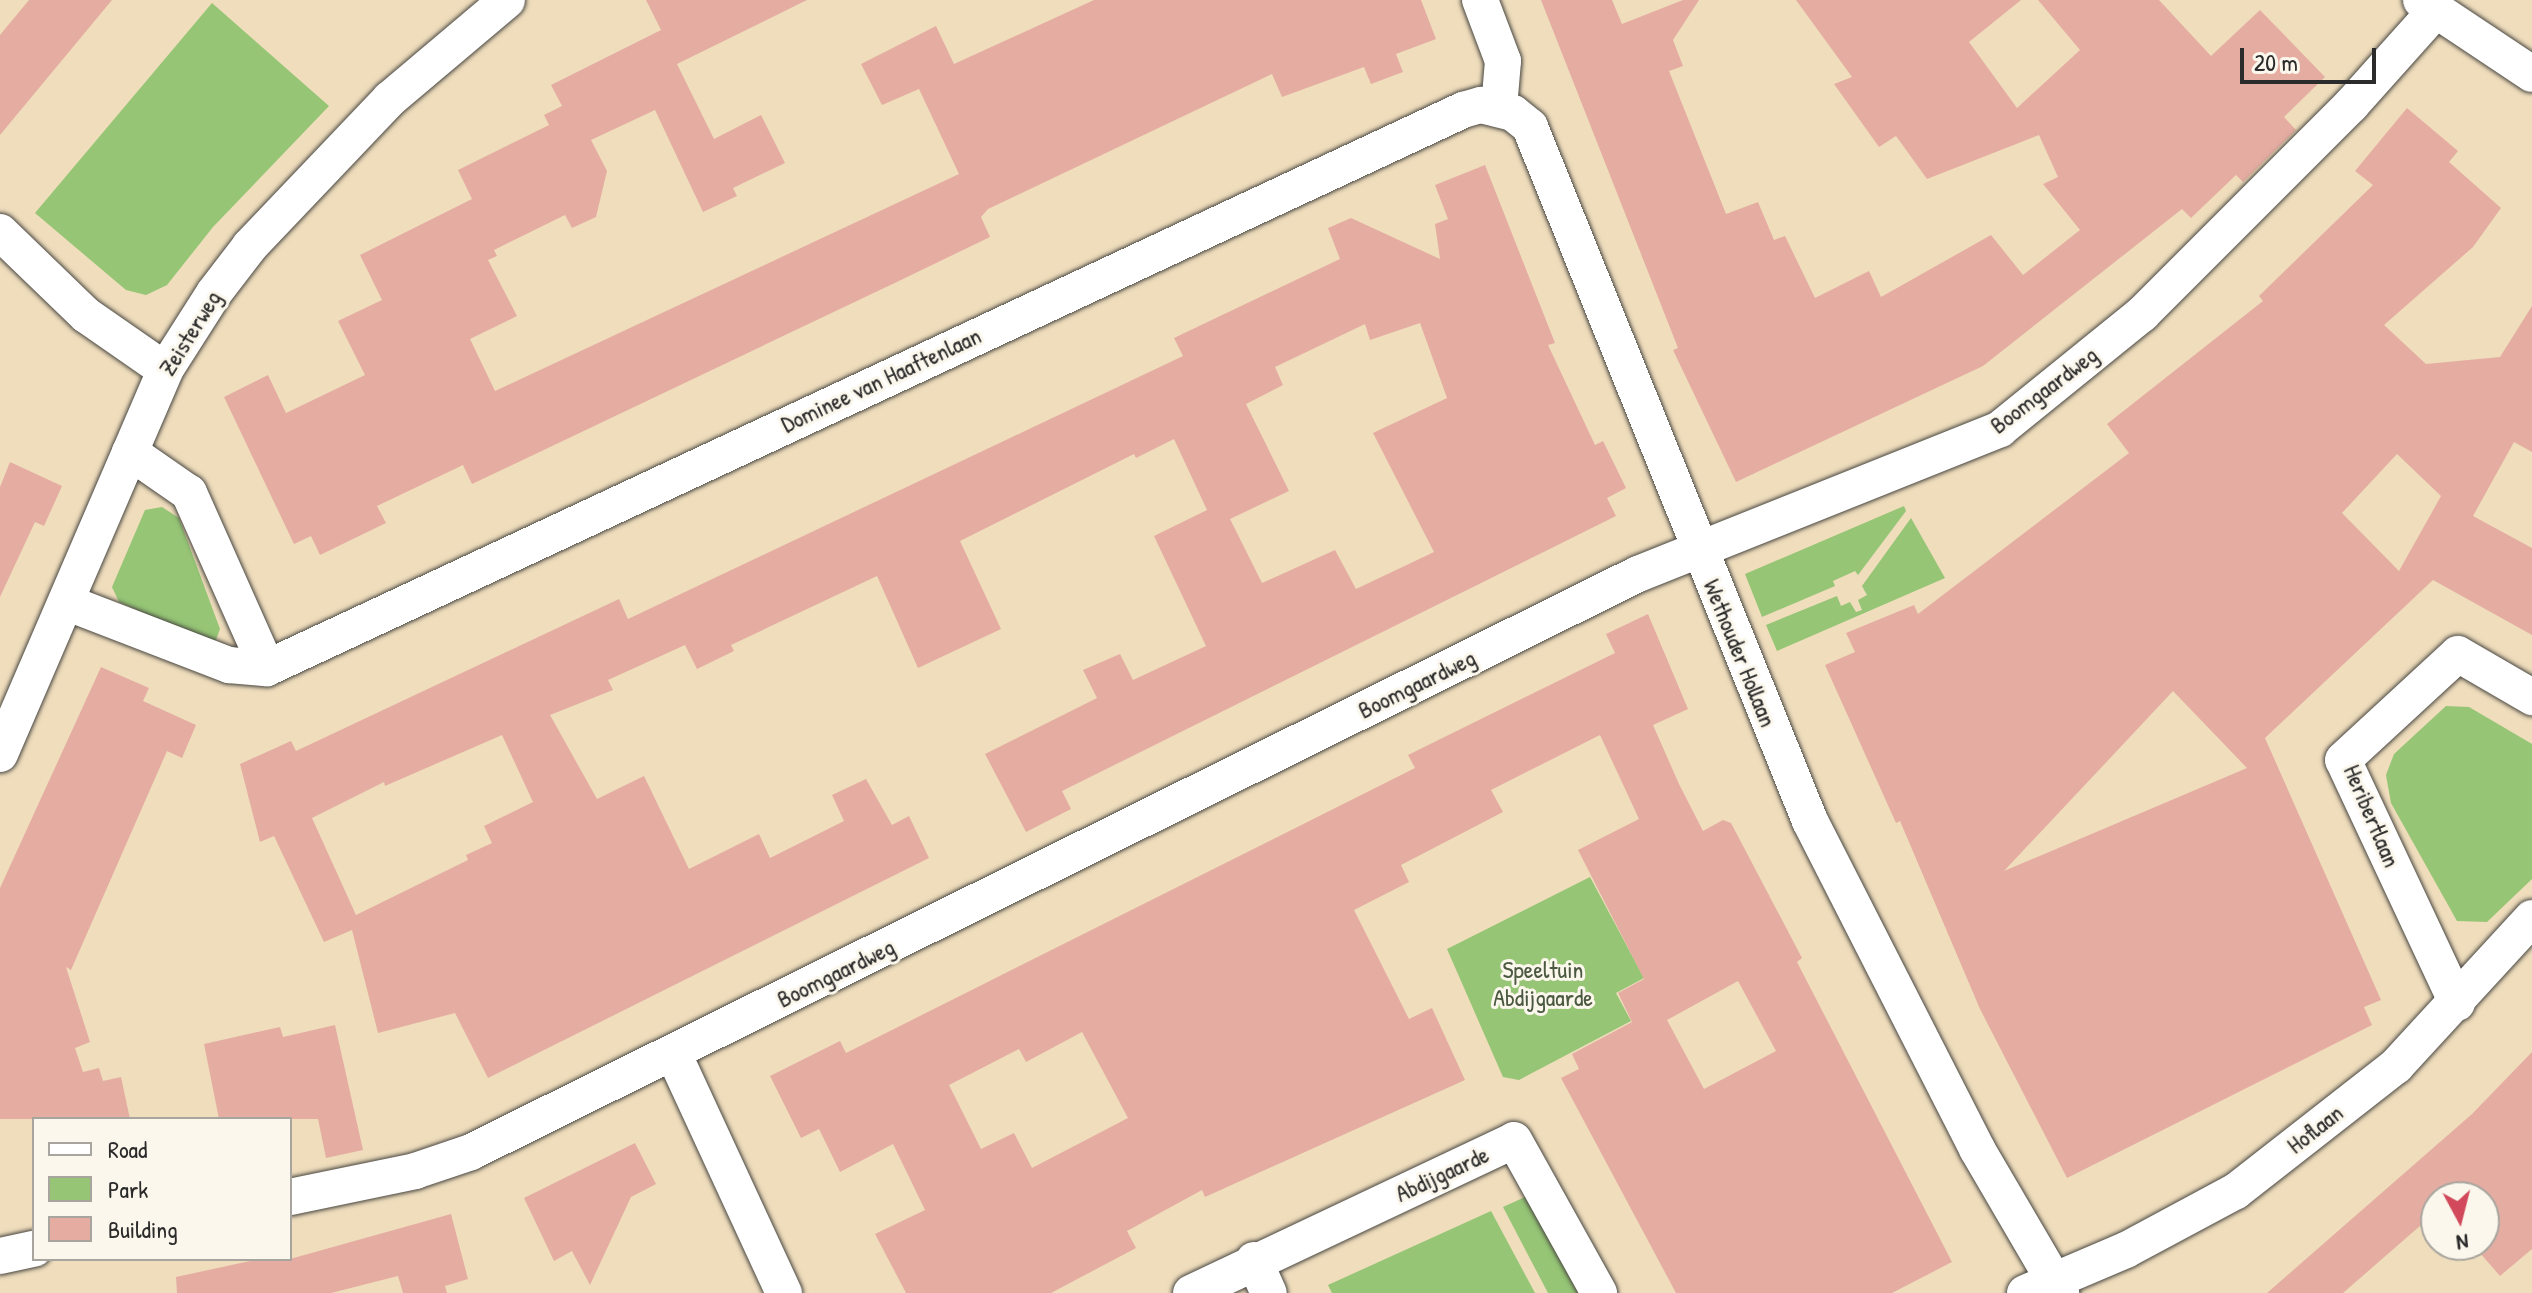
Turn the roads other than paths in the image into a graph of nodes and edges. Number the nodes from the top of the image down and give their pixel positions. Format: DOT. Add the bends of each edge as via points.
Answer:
graph roads {
  1 [pos="507,0"];
  2 [pos="1480,0"];
  3 [pos="2428,6"];
  4 [pos="2532,74"];
  5 [pos="1499,108"];
  6 [pos="0,232"];
  7 [pos="165,370"];
  8 [pos="130,452"];
  9 [pos="1697,549"];
  10 [pos="68,603"];
  11 [pos="267,668"];
  12 [pos="2532,697"];
  13 [pos="0,754"];
  14 [pos="2532,918"];
  15 [pos="2457,1003"];
  16 [pos="674,1055"];
  17 [pos="292,1197"];
  18 [pos="32,1249"];
  19 [pos="0,1256"];
  20 [pos="1254,1260"];
  21 [pos="2047,1289"];
  22 [pos="784,1293"];
  23 [pos="1191,1293"];
  24 [pos="1269,1293"];
  25 [pos="1599,1293"];
  1 -- 7 [label="street, Zeisterweg" via="390,99 250,246"];
  2 -- 5 [label="street" via="1503,61"];
  3 -- 4 [label="street"];
  3 -- 9 [label="street, Boomgaardweg" via="2351,105 2142,314 2000,429"];
  5 -- 9 [label="street, Wethouder Hollaan" via="1530,127"];
  5 -- 11 [label="street, Dominee van Haaftenlaan" via="1463,110 1320,174"];
  6 -- 7 [label="street" via="86,315"];
  7 -- 8 [label="street, Zeisterweg"];
  8 -- 10 [label="street, Zeisterweg"];
  8 -- 11 [label="street" via="189,493"];
  9 -- 16 [label="street, Boomgaardweg"];
  9 -- 21 [label="street, Wethouder Hollaan" via="1810,821"];
  10 -- 11 [label="street" via="229,665"];
  10 -- 13 [label="street, Zeisterweg"];
  12 -- 15 [label="street, Heribertlaan" via="2458,654 2343,760"];
  14 -- 15 [label="street, Hoflaan"];
  15 -- 21 [label="street, Hoflaan" via="2396,1066 2236,1191"];
  16 -- 17 [label="street, Boomgaardweg" via="471,1152 415,1171"];
  16 -- 22 [label="street"];
  18 -- 19 [label="street"];
  20 -- 23 [label="street, Abdijgaarde"];
  20 -- 24 [label="street"];
  20 -- 25 [label="street, Abdijgaarde" via="1514,1140"];
}
